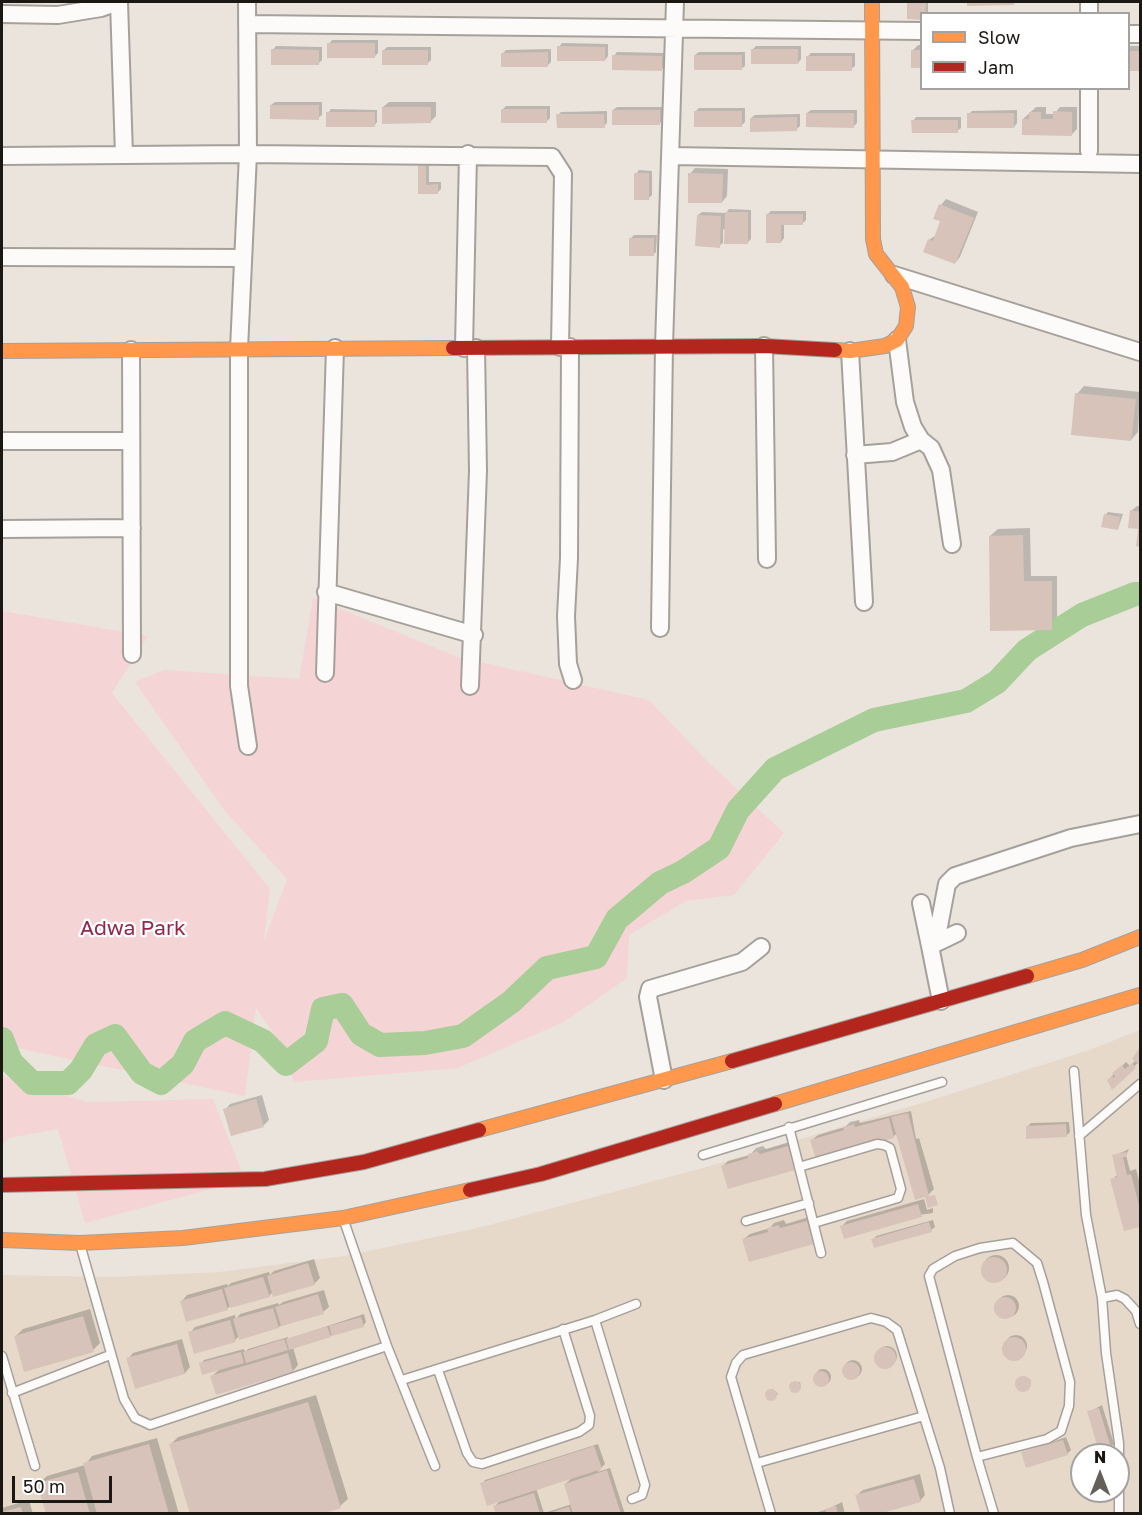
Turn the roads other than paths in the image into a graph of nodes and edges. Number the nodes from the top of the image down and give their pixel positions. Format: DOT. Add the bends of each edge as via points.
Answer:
graph roads {
  1 [pos="118,2"];
  2 [pos="247,2"];
  3 [pos="675,2"];
  4 [pos="872,2"];
  5 [pos="2,14"];
  6 [pos="247,24"];
  7 [pos="675,30"];
  8 [pos="872,31"];
  9 [pos="920,31"];
  10 [pos="1089,90"];
  11 [pos="1089,151"];
  12 [pos="249,154"];
  13 [pos="468,154"];
  14 [pos="124,155"];
  15 [pos="2,156"];
  16 [pos="672,156"];
  17 [pos="871,160"];
  18 [pos="1140,164"];
  19 [pos="2,257"];
  20 [pos="243,258"];
  21 [pos="894,275"];
  22 [pos="897,340"];
  23 [pos="664,346"];
  24 [pos="764,346"];
  25 [pos="565,347"];
  26 [pos="335,348"];
  27 [pos="470,348"];
  28 [pos="239,349"];
  29 [pos="131,350"];
  30 [pos="2,351"];
  31 [pos="850,351"];
  32 [pos="1140,352"];
  33 [pos="921,440"];
  34 [pos="2,441"];
  35 [pos="131,441"];
  36 [pos="855,455"];
  37 [pos="132,528"];
  38 [pos="2,529"];
  39 [pos="951,544"];
  40 [pos="767,559"];
  41 [pos="327,592"];
  42 [pos="864,602"];
  43 [pos="660,628"];
  44 [pos="474,635"];
  45 [pos="132,654"];
  46 [pos="324,673"];
  47 [pos="573,680"];
  48 [pos="470,687"];
  49 [pos="248,746"];
  50 [pos="1140,824"];
  51 [pos="921,903"];
  52 [pos="957,933"];
  53 [pos="1140,937"];
  54 [pos="933,944"];
  55 [pos="761,947"];
  56 [pos="1140,995"];
  57 [pos="941,1001"];
  58 [pos="1074,1071"];
  59 [pos="664,1080"];
  60 [pos="942,1082"];
  61 [pos="1140,1084"];
  62 [pos="789,1127"];
  63 [pos="1079,1137"];
  64 [pos="703,1155"];
  65 [pos="800,1167"];
  66 [pos="2,1185"];
  67 [pos="809,1203"];
  68 [pos="343,1218"];
  69 [pos="746,1221"];
  70 [pos="814,1223"];
  71 [pos="2,1240"];
  72 [pos="80,1243"];
  73 [pos="822,1253"];
  74 [pos="1102,1298"];
  75 [pos="1140,1301"];
  76 [pos="636,1304"];
  77 [pos="1130,1304"];
  78 [pos="595,1320"];
  79 [pos="1140,1324"];
  80 [pos="563,1329"];
  81 [pos="387,1346"];
  82 [pos="2,1356"];
  83 [pos="110,1356"];
  84 [pos="438,1370"];
  85 [pos="402,1380"];
  86 [pos="12,1392"];
  87 [pos="924,1416"];
  88 [pos="977,1457"];
  89 [pos="757,1463"];
  90 [pos="35,1466"];
  91 [pos="435,1466"];
  92 [pos="632,1499"];
  93 [pos="771,1514"];
  94 [pos="950,1514"];
  95 [pos="994,1514"];
  96 [pos="1119,1514"];
  1 -- 5 [label="street" via="58,15"];
  1 -- 14 [label="street"];
  2 -- 6 [label="street"];
  3 -- 7 [label="street"];
  4 -- 8 [label="main road"];
  6 -- 7 [label="street"];
  6 -- 12 [label="street"];
  7 -- 8 [label="street"];
  7 -- 16 [label="street"];
  8 -- 9 [label="street"];
  8 -- 17 [label="main road"];
  10 -- 11 [label="street"];
  12 -- 13 [label="street"];
  12 -- 14 [label="street"];
  12 -- 20 [label="street"];
  13 -- 25 [label="street" via="552,157 560,167"];
  13 -- 27 [label="street"];
  14 -- 15 [label="street"];
  16 -- 17 [label="street"];
  16 -- 23 [label="street"];
  17 -- 18 [label="street"];
  17 -- 21 [label="main road" via="876,254"];
  19 -- 20 [label="street"];
  20 -- 28 [label="street"];
  21 -- 22 [label="main road" via="908,307 906,326"];
  21 -- 32 [label="street"];
  22 -- 31 [label="main road" via="885,346"];
  22 -- 33 [label="street" via="905,402"];
  23 -- 24 [label="main road"];
  23 -- 25 [label="main road"];
  23 -- 43 [label="street"];
  24 -- 31 [label="main road"];
  24 -- 40 [label="street"];
  25 -- 27 [label="main road"];
  25 -- 47 [label="street" via="569,558 566,616 568,664"];
  26 -- 27 [label="main road"];
  26 -- 28 [label="main road"];
  26 -- 41 [label="street"];
  27 -- 44 [label="street" via="478,471"];
  28 -- 29 [label="main road"];
  28 -- 49 [label="street" via="238,686"];
  29 -- 30 [label="main road"];
  29 -- 35 [label="street"];
  31 -- 36 [label="street"];
  33 -- 36 [label="street" via="892,452"];
  33 -- 39 [label="street" via="931,448 941,470"];
  34 -- 35 [label="street"];
  35 -- 37 [label="street"];
  36 -- 42 [label="street"];
  37 -- 38 [label="street"];
  37 -- 45 [label="street"];
  41 -- 44 [label="street"];
  41 -- 46 [label="street"];
  44 -- 48 [label="street"];
  50 -- 54 [label="street" via="1071,838 955,876 947,884"];
  51 -- 54 [label="street"];
  52 -- 54 [label="street"];
  53 -- 57 [label="main road" via="1082,960"];
  54 -- 57 [label="street"];
  55 -- 59 [label="street" via="742,962 650,989 648,998"];
  56 -- 68 [label="main road" via="541,1174"];
  57 -- 59 [label="main road"];
  58 -- 63 [label="lane"];
  59 -- 66 [label="main road" via="364,1162 265,1179"];
  60 -- 62 [label="lane"];
  61 -- 63 [label="lane"];
  62 -- 64 [label="lane"];
  62 -- 65 [label="lane"];
  63 -- 74 [label="lane" via="1086,1215"];
  65 -- 67 [label="lane"];
  65 -- 70 [label="lane" via="884,1145 890,1148 901,1189 898,1198"];
  67 -- 69 [label="lane"];
  67 -- 70 [label="lane"];
  68 -- 72 [label="main road" via="228,1234"];
  68 -- 81 [label="lane"];
  70 -- 73 [label="lane"];
  71 -- 72 [label="main road"];
  72 -- 83 [label="lane"];
  74 -- 77 [label="lane" via="1117,1295"];
  74 -- 96 [label="lane" via="1119,1443"];
  75 -- 77 [label="lane"];
  76 -- 78 [label="lane"];
  77 -- 79 [label="lane"];
  78 -- 80 [label="lane"];
  78 -- 92 [label="lane" via="645,1485 642,1495"];
  80 -- 84 [label="lane"];
  80 -- 84 [label="lane" via="590,1416 589,1425 579,1432 482,1464 473,1462 467,1453"];
  81 -- 83 [label="lane" via="150,1425 135,1418 123,1399"];
  81 -- 85 [label="lane"];
  82 -- 86 [label="lane"];
  83 -- 86 [label="lane"];
  84 -- 85 [label="lane"];
  85 -- 91 [label="lane"];
  86 -- 90 [label="lane"];
  87 -- 89 [label="lane"];
  87 -- 89 [label="lane" via="897,1330 871,1318 743,1355 731,1377"];
  87 -- 94 [label="lane"];
  88 -- 88 [label="lane" via="929,1276 933,1269 955,1256 1013,1243 1037,1263 1070,1382 1069,1406 1061,1431 1047,1439"];
  88 -- 95 [label="lane"];
  89 -- 93 [label="lane"];
}
